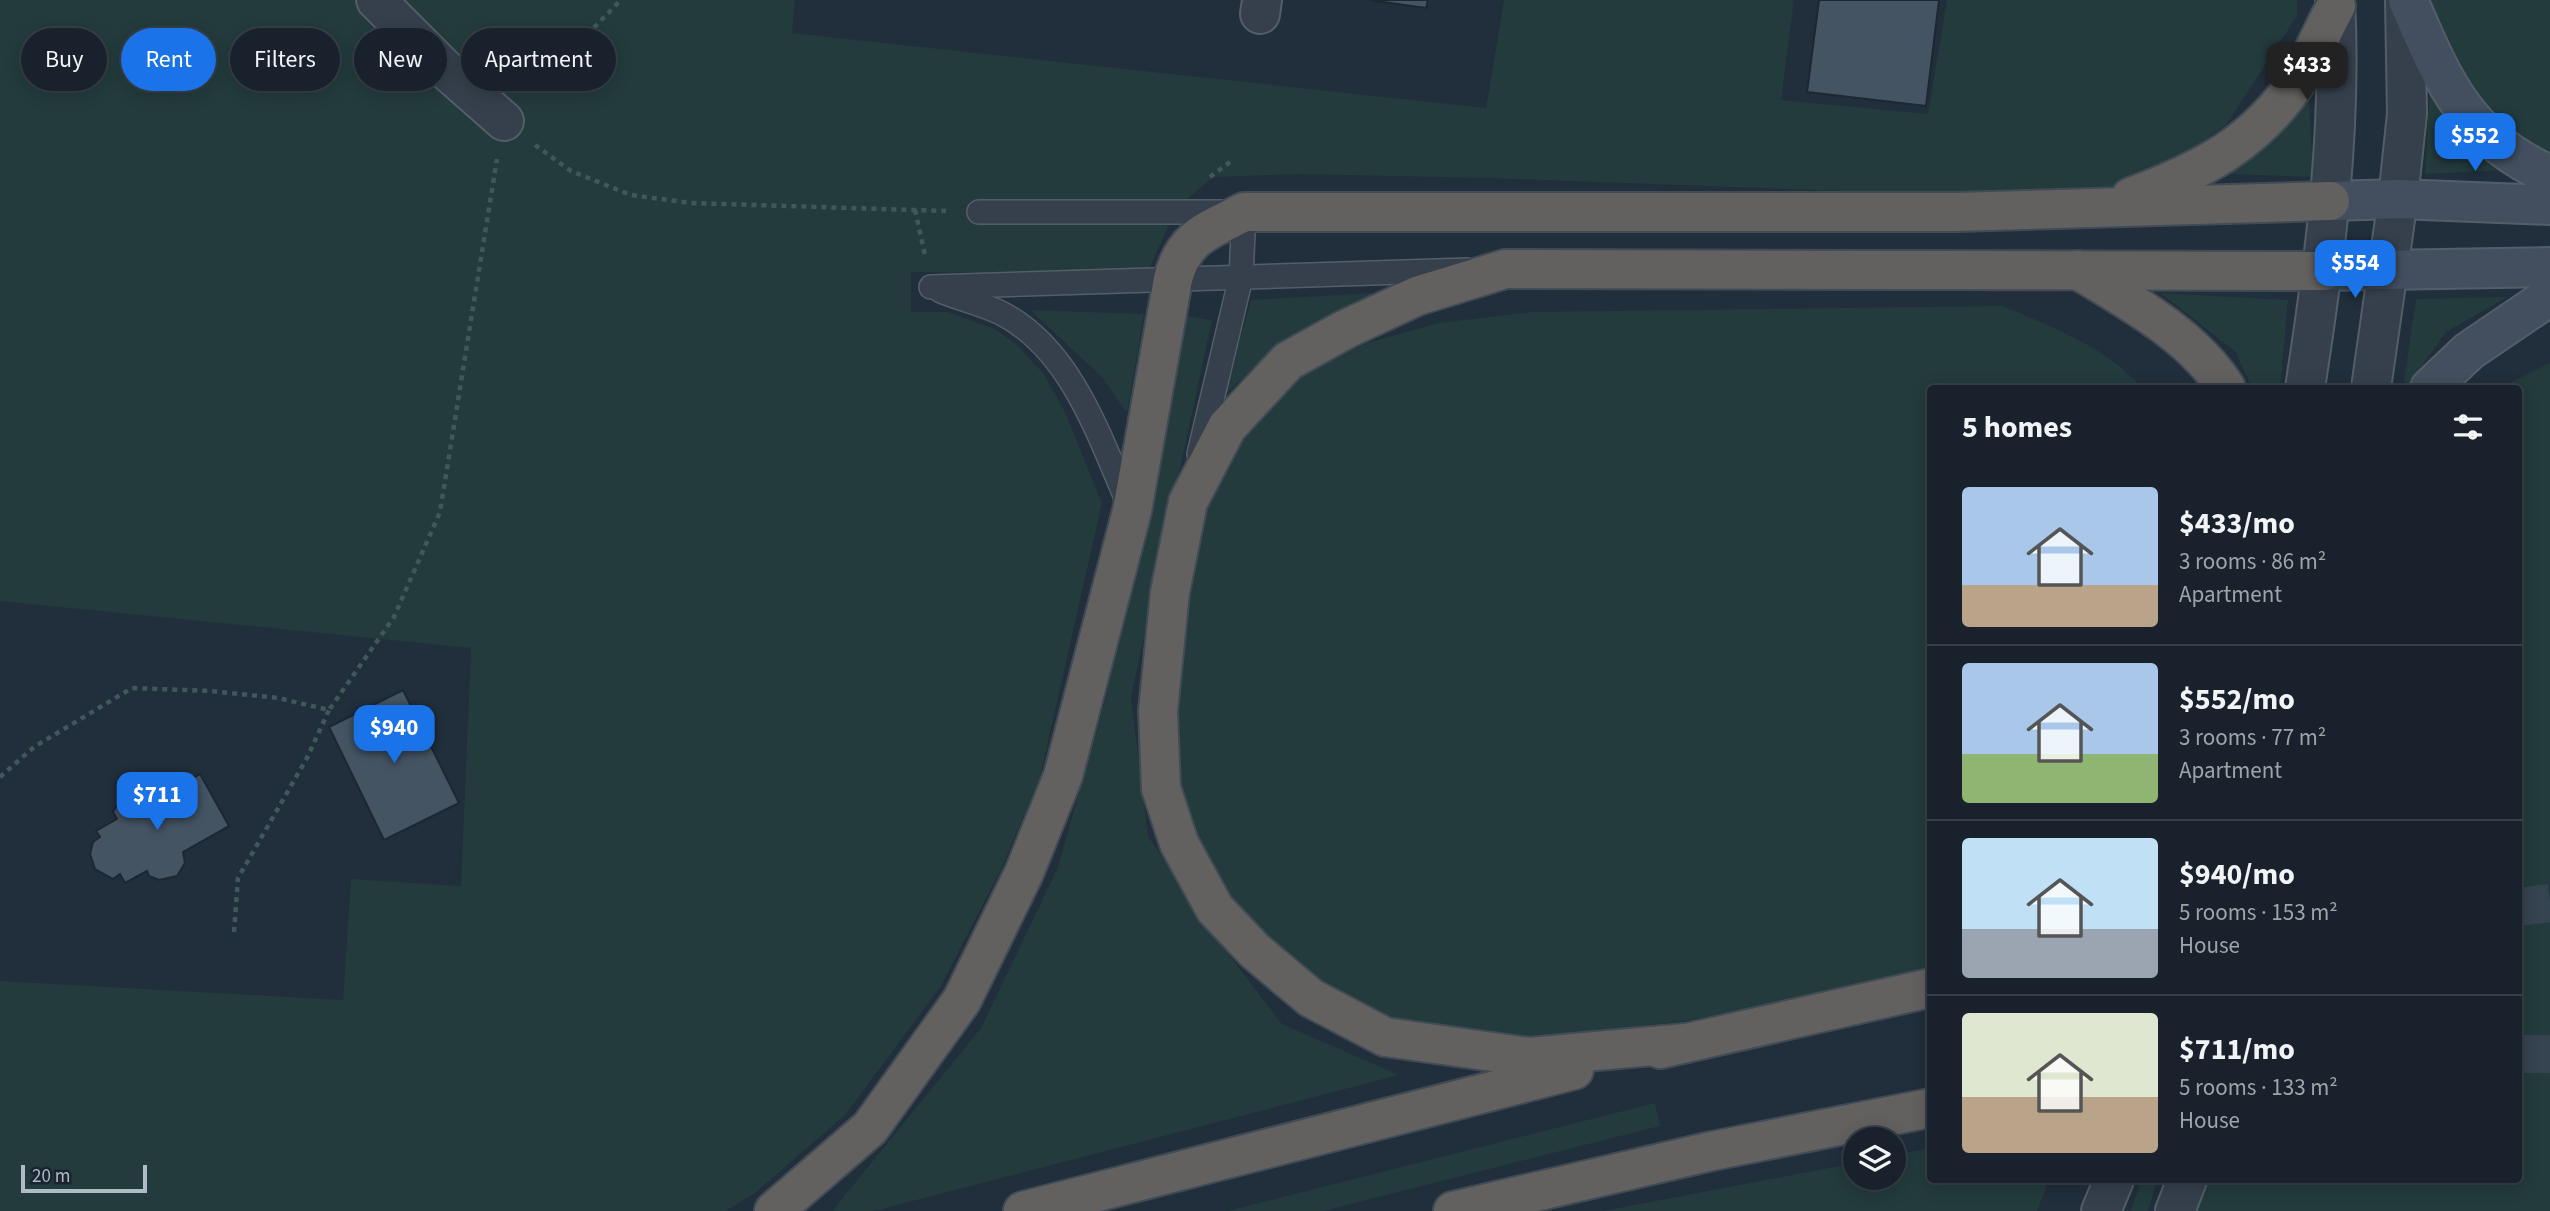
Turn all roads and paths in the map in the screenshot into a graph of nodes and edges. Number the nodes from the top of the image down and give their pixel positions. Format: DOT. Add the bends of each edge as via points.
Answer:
graph roads {
  1 [pos="376,0"];
  2 [pos="621,0"];
  3 [pos="2407,0"];
  4 [pos="2335,3"];
  5 [pos="504,121"];
  6 [pos="2550,175"];
  7 [pos="2398,199"];
  8 [pos="2330,201"];
  9 [pos="2550,205"];
  10 [pos="2102,208"];
  11 [pos="979,212"];
  12 [pos="1244,212"];
  13 [pos="2550,267"];
  14 [pos="1505,269"];
  15 [pos="2077,269"];
  16 [pos="2386,270"];
  17 [pos="2323,271"];
  18 [pos="1241,277"];
  19 [pos="1173,279"];
  20 [pos="2550,296"];
  21 [pos="2224,385"];
  22 [pos="2305,385"];
  23 [pos="2371,385"];
  24 [pos="2433,385"];
  25 [pos="1188,502"];
  26 [pos="1132,511"];
  27 [pos="329,710"];
  28 [pos="0,777"];
  29 [pos="234,932"];
  30 [pos="1927,989"];
  31 [pos="1686,1043"];
  32 [pos="1927,1109"];
  33 [pos="2113,1183"];
  34 [pos="2186,1183"];
  35 [pos="1486,1206"];
  36 [pos="774,1211"];
  37 [pos="1023,1211"];
  38 [pos="1453,1211"];
  39 [pos="2101,1211"];
  40 [pos="2175,1211"];
  1 -- 5 [label="street"];
  2 -- 5 [label="path"];
  3 -- 6 [label="main road" via="2460,107 2497,145"];
  3 -- 7 [label="street" via="2407,114"];
  4 -- 8 [label="street" via="2337,134"];
  4 -- 10 [label="highway" via="2299,78 2252,134 2231,151 2163,185"];
  5 -- 11 [label="path" via="571,172 631,195 691,203"];
  5 -- 27 [label="path" via="440,512 394,617"];
  7 -- 8 [label="main road"];
  7 -- 9 [label="main road"];
  7 -- 16 [label="street"];
  8 -- 10 [label="highway"];
  8 -- 17 [label="street"];
  10 -- 12 [label="highway"];
  11 -- 12 [label="lane"];
  12 -- 18 [label="lane"];
  12 -- 19 [label="highway" via="1193,238"];
  13 -- 16 [label="main road"];
  14 -- 15 [label="highway"];
  14 -- 18 [label="lane"];
  14 -- 25 [label="highway" via="1417,296 1288,361 1227,427"];
  15 -- 17 [label="highway"];
  15 -- 21 [label="highway" via="2138,306 2215,372"];
  16 -- 17 [label="main road"];
  16 -- 23 [label="street"];
  17 -- 22 [label="street"];
  18 -- 19 [label="lane"];
  18 -- 25 [label="lane"];
  19 -- 26 [label="highway"];
  19 -- 26 [label="lane" via="931,287 1001,313 1029,332 1054,358 1083,403"];
  20 -- 24 [label="main road" via="2469,351"];
  25 -- 31 [label="highway" via="1170,592 1158,711 1161,788 1179,843 1215,909 1255,951 1311,998 1385,1037 1529,1057"];
  26 -- 36 [label="highway" via="1063,776 1024,873 962,1000 870,1128"];
  27 -- 28 [label="path" via="278,698 132,688 34,747"];
  27 -- 29 [label="path" via="307,758 238,878"];
  30 -- 31 [label="highway"];
  31 -- 37 [label="highway"];
  32 -- 35 [label="highway" via="1712,1152"];
  33 -- 39 [label="street"];
  34 -- 40 [label="street"];
  35 -- 38 [label="highway"];
}
